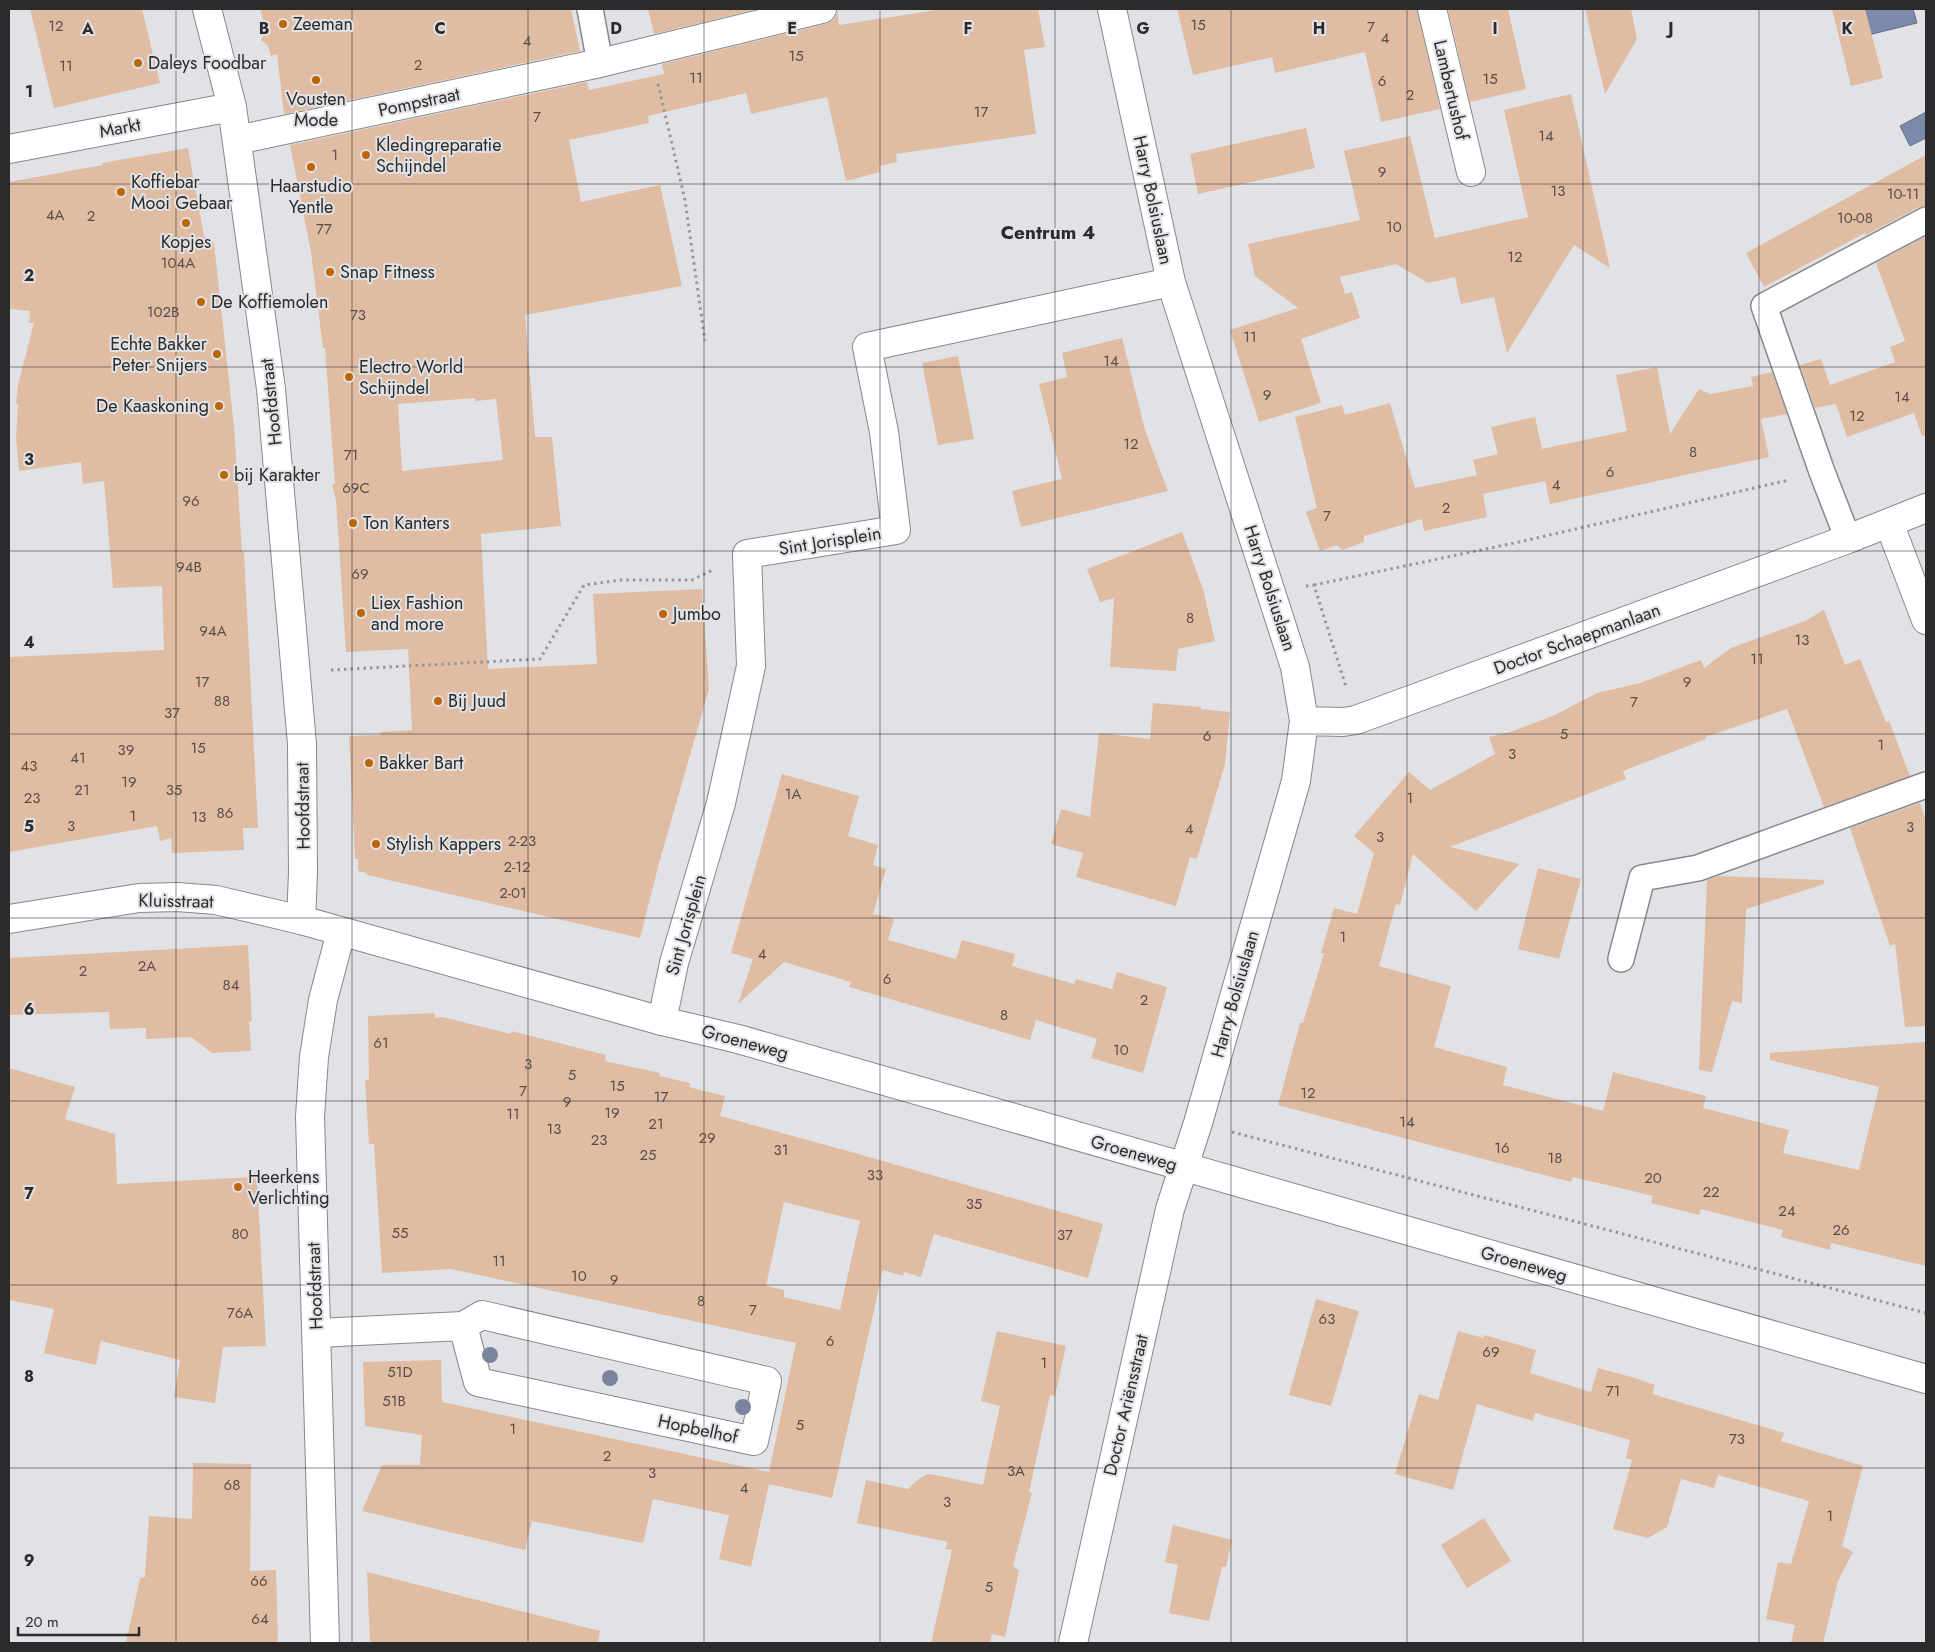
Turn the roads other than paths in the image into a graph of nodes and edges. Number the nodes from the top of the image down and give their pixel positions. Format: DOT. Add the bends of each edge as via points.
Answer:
graph roads {
  1 [pos="207,9"];
  2 [pos="590,9"];
  3 [pos="822,9"];
  4 [pos="1112,9"];
  5 [pos="1432,9"];
  6 [pos="600,63"];
  7 [pos="232,107"];
  8 [pos="237,140"];
  9 [pos="9,149"];
  10 [pos="1471,172"];
  11 [pos="1926,220"];
  12 [pos="1171,282"];
  13 [pos="1926,508"];
  14 [pos="1889,523"];
  15 [pos="1848,539"];
  16 [pos="1926,620"];
  17 [pos="1304,721"];
  18 [pos="1926,785"];
  19 [pos="9,919"];
  20 [pos="301,920"];
  21 [pos="341,932"];
  22 [pos="1621,959"];
  23 [pos="662,1020"];
  24 [pos="1184,1168"];
  25 [pos="463,1326"];
  26 [pos="317,1333"];
  27 [pos="1926,1379"];
  28 [pos="325,1643"];
  29 [pos="1072,1643"];
  1 -- 7 [label="street, Hoofdstraat"];
  2 -- 6 [label="lane"];
  3 -- 6 [label="street, Pompstraat"];
  4 -- 12 [label="street, Harry Bolsiuslaan"];
  5 -- 10 [label="street, Lambertushof"];
  6 -- 8 [label="street, Pompstraat"];
  7 -- 8 [label="street, Hoofdstraat"];
  7 -- 9 [label="street, Markt"];
  8 -- 20 [label="street, Hoofdstraat" via="271,389 302,744 304,873"];
  11 -- 15 [label="lane" via="1764,306"];
  12 -- 17 [label="street, Harry Bolsiuslaan" via="1295,667"];
  12 -- 23 [label="street, Sint Jorisplein" via="867,347 884,432 896,530 746,554 751,666 721,803 674,963"];
  13 -- 14 [label="street, Doctor Schaepmanlaan"];
  14 -- 15 [label="street, Doctor Schaepmanlaan"];
  14 -- 16 [label="street"];
  15 -- 17 [label="street, Doctor Schaepmanlaan" via="1356,720"];
  17 -- 24 [label="street, Harry Bolsiuslaan" via="1296,781"];
  18 -- 22 [label="lane" via="1698,868 1642,878"];
  19 -- 20 [label="street, Kluisstraat" via="139,898 177,897 216,900"];
  20 -- 21 [label="street, Kluisstraat"];
  21 -- 23 [label="street, Groeneweg"];
  21 -- 26 [label="street, Hoofdstraat" via="323,1000 314,1057 310,1117"];
  23 -- 24 [label="street, Groeneweg"];
  24 -- 27 [label="street, Groeneweg"];
  24 -- 29 [label="street, Doctor Ariënsstraat" via="1170,1209"];
  25 -- 25 [label="street, Hopbelhof" via="482,1315 767,1381 754,1441 478,1382"];
  25 -- 26 [label="street, Hopbelhof"];
  26 -- 28 [label="street, Hoofdstraat"];
}
